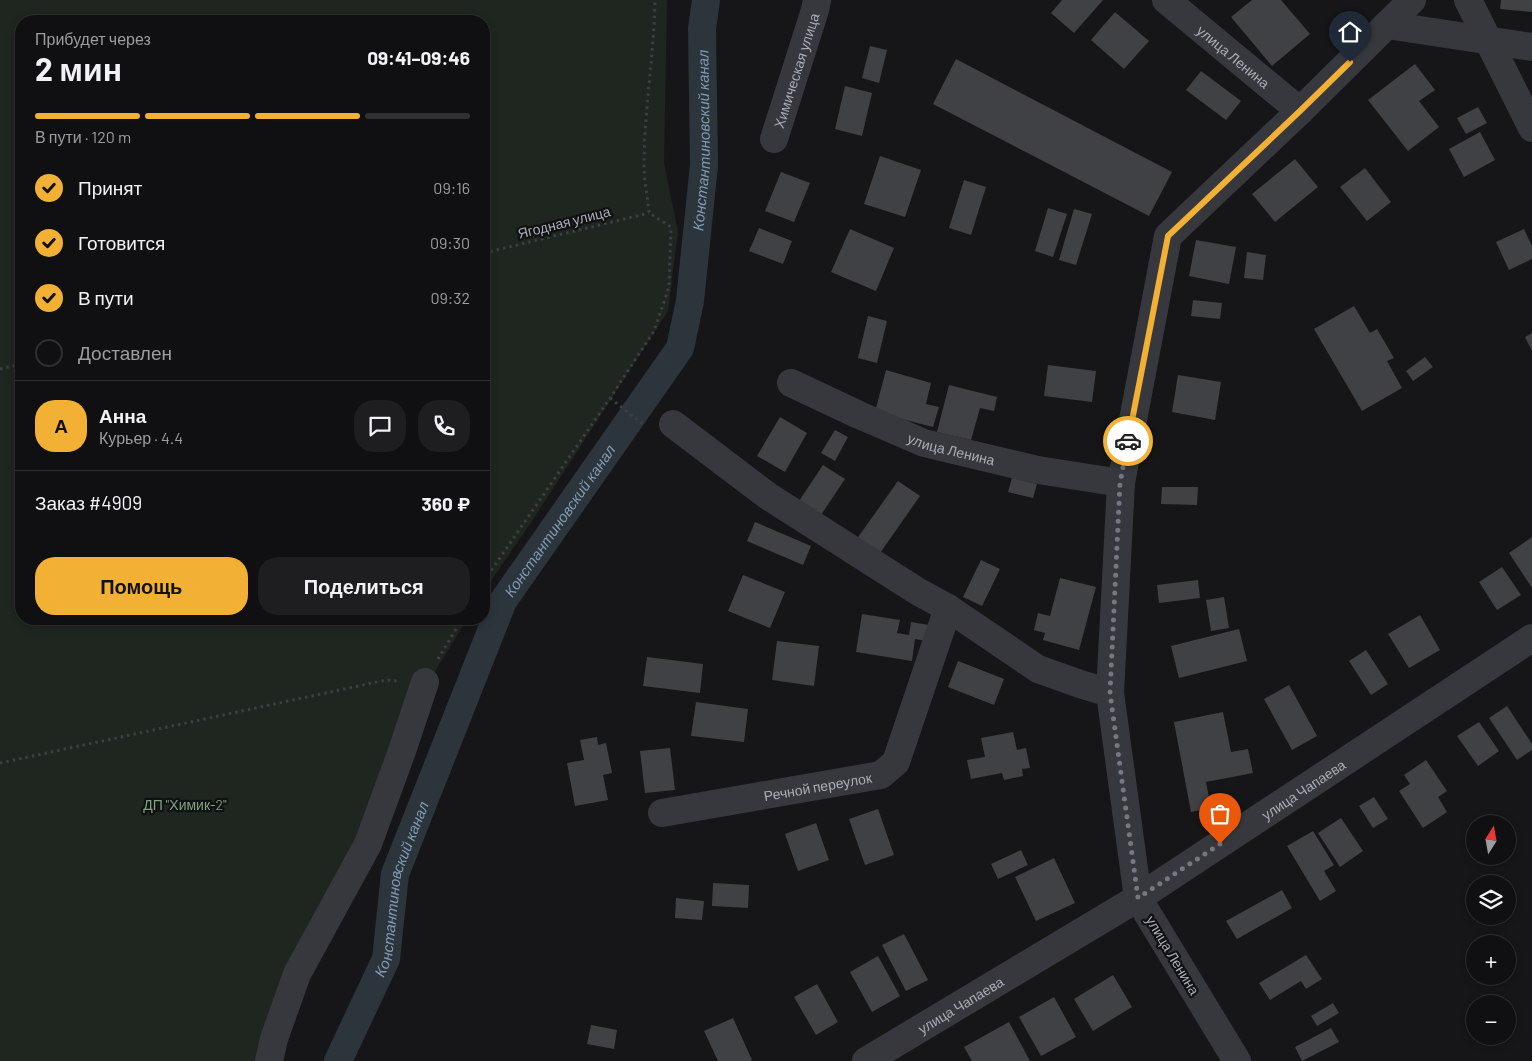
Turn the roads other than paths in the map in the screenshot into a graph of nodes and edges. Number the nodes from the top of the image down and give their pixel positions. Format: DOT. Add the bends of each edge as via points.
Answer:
graph roads {
  1 [pos="817,0"];
  2 [pos="1166,0"];
  3 [pos="1412,0"];
  4 [pos="1468,0"];
  5 [pos="1387,25"];
  6 [pos="1489,40"];
  7 [pos="1532,47"];
  8 [pos="1300,111"];
  9 [pos="1532,128"];
  10 [pos="774,139"];
  11 [pos="791,383"];
  12 [pos="660,426"];
  13 [pos="1120,483"];
  14 [pos="948,608"];
  15 [pos="1532,638"];
  16 [pos="425,682"];
  17 [pos="1110,693"];
  18 [pos="662,813"];
  19 [pos="1138,898"];
  20 [pos="269,1061"];
  21 [pos="866,1061"];
  22 [pos="1237,1061"];
  1 -- 10 [label="street, Химическая улица"];
  2 -- 8 [label="street, улица Ленина"];
  3 -- 5 [label="street, улица Ленина"];
  4 -- 6 [label="street"];
  5 -- 6 [label="street"];
  5 -- 8 [label="street, улица Ленина"];
  6 -- 7 [label="street"];
  6 -- 9 [label="street"];
  8 -- 13 [label="street, улица Ленина" via="1168,236"];
  11 -- 13 [label="street, улица Ленина" via="924,443 1038,470"];
  12 -- 14 [label="street"];
  13 -- 17 [label="street, улица Ленина"];
  14 -- 17 [label="street" via="1038,669"];
  14 -- 18 [label="street, Речной переулок" via="896,762 881,775"];
  15 -- 19 [label="street, улица Чапаева"];
  16 -- 20 [label="street" via="368,844 297,974"];
  17 -- 19 [label="street, улица Ленина"];
  19 -- 21 [label="street, улица Чапаева"];
  19 -- 22 [label="street, улица Ленина"];
}
